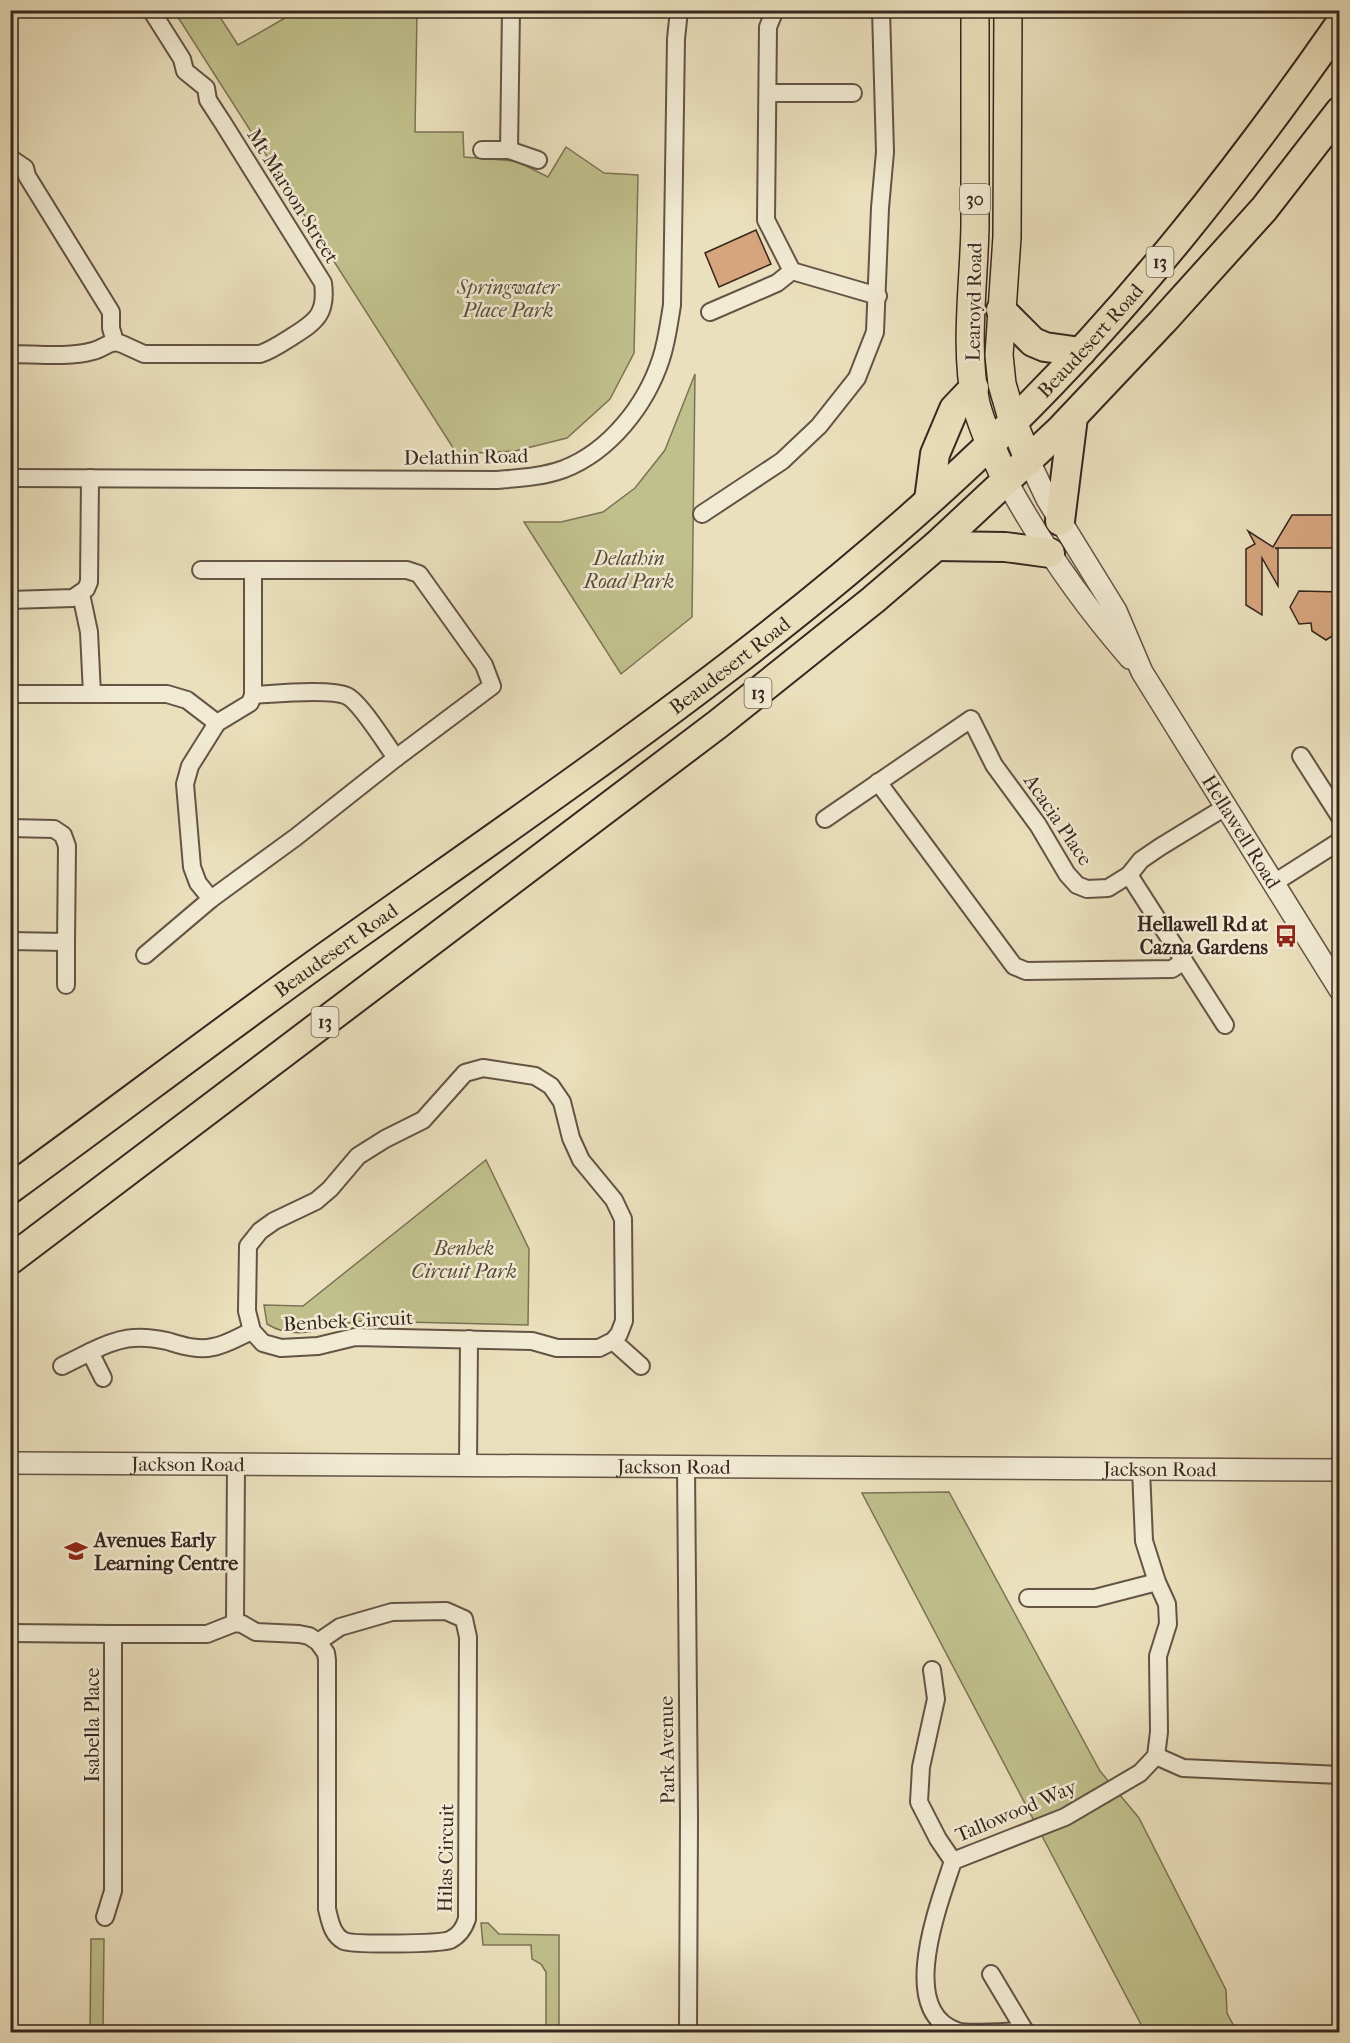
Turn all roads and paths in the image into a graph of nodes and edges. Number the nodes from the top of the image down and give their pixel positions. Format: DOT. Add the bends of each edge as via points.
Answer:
graph roads {
  1 [pos="151,10"];
  2 [pos="511,10"];
  3 [pos="679,10"];
  4 [pos="775,10"];
  5 [pos="881,10"];
  6 [pos="975,10"];
  7 [pos="1008,10"];
  8 [pos="1340,24"];
  9 [pos="768,93"];
  10 [pos="853,93"];
  11 [pos="1340,111"];
  12 [pos="482,150"];
  13 [pos="509,150"];
  14 [pos="10,158"];
  15 [pos="538,160"];
  16 [pos="792,271"];
  17 [pos="878,296"];
  18 [pos="1001,310"];
  19 [pos="710,312"];
  20 [pos="115,342"];
  21 [pos="1081,352"];
  22 [pos="10,354"];
  23 [pos="974,388"];
  24 [pos="1073,417"];
  25 [pos="1013,422"];
  26 [pos="990,445"];
  27 [pos="1029,461"];
  28 [pos="10,478"];
  29 [pos="90,478"];
  30 [pos="1006,480"];
  31 [pos="929,500"];
  32 [pos="702,514"];
  33 [pos="1060,521"];
  34 [pos="936,546"];
  35 [pos="1050,553"];
  36 [pos="201,570"];
  37 [pos="254,570"];
  38 [pos="81,594"];
  39 [pos="10,600"];
  40 [pos="1142,672"];
  41 [pos="10,694"];
  42 [pos="92,694"];
  43 [pos="253,695"];
  44 [pos="217,723"];
  45 [pos="1301,756"];
  46 [pos="396,758"];
  47 [pos="878,783"];
  48 [pos="1227,806"];
  49 [pos="1340,817"];
  50 [pos="825,819"];
  51 [pos="10,828"];
  52 [pos="1340,841"];
  53 [pos="1130,875"];
  54 [pos="1274,883"];
  55 [pos="210,899"];
  56 [pos="10,941"];
  57 [pos="66,942"];
  58 [pos="145,955"];
  59 [pos="1184,961"];
  60 [pos="66,985"];
  61 [pos="1340,990"];
  62 [pos="1225,1025"];
  63 [pos="10,1190"];
  64 [pos="10,1260"];
  65 [pos="252,1331"];
  66 [pos="469,1339"];
  67 [pos="613,1341"];
  68 [pos="90,1352"];
  69 [pos="641,1365"];
  70 [pos="62,1366"];
  71 [pos="103,1378"];
  72 [pos="10,1463"];
  73 [pos="236,1464"];
  74 [pos="468,1466"];
  75 [pos="686,1467"];
  76 [pos="1140,1469"];
  77 [pos="1340,1470"];
  78 [pos="1157,1582"];
  79 [pos="1028,1598"];
  80 [pos="235,1623"];
  81 [pos="10,1633"];
  82 [pos="113,1634"];
  83 [pos="318,1642"];
  84 [pos="932,1670"];
  85 [pos="1156,1756"];
  86 [pos="1340,1774"];
  87 [pos="953,1861"];
  88 [pos="105,1917"];
  89 [pos="991,1974"];
  90 [pos="688,2032"];
  91 [pos="1026,2032"];
  1 -- 20 [label="street, Mt Maroon Street" via="182,59 185,71 206,88 208,100 323,283 325,298 311,325 260,354 144,354"];
  2 -- 13 [label="street"];
  3 -- 29 [label="street, Delathin Road" via="672,305 668,332 648,390 613,438 565,468 539,476 497,480"];
  4 -- 9 [label="street" via="768,27"];
  5 -- 17 [label="street" via="885,153"];
  6 -- 23 [label="main road, Learoyd Road / 30" via="971,331"];
  7 -- 18 [label="main road, Learoyd Road / 30" via="1006,237"];
  8 -- 21 [label="highway, Beaudesert Road / 13" via="1188,229"];
  9 -- 10 [label="street"];
  9 -- 16 [label="street" via="766,220"];
  11 -- 24 [label="highway, Beaudesert Road / 13" via="1264,209"];
  12 -- 13 [label="street"];
  13 -- 15 [label="street"];
  14 -- 20 [label="street" via="25,168 111,312"];
  16 -- 17 [label="street"];
  16 -- 19 [label="street" via="777,283"];
  17 -- 32 [label="street" via="875,332 857,378 819,426 782,460"];
  18 -- 21 [label="highway" via="1033,342"];
  18 -- 25 [label="main road, Learoyd Road / 30" via="1000,369"];
  20 -- 22 [label="street" via="77,354"];
  21 -- 25 [label="highway, Beaudesert Road / 13"];
  23 -- 26 [label="main road, Learoyd Road"];
  23 -- 31 [label="highway" via="954,409 935,454"];
  24 -- 27 [label="highway, Beaudesert Road / 13"];
  24 -- 33 [label="highway"];
  25 -- 26 [label="highway, Beaudesert Road / 13"];
  25 -- 27 [label="main road, Learoyd Road / 30"];
  26 -- 30 [label="main road, Learoyd Road"];
  26 -- 31 [label="highway, Beaudesert Road / 13"];
  27 -- 30 [label="highway, Beaudesert Road / 13"];
  27 -- 33 [label="street, Hellawell Road"];
  28 -- 29 [label="street, Delathin Road"];
  29 -- 38 [label="street" via="89,582"];
  30 -- 34 [label="highway, Beaudesert Road / 13"];
  30 -- 35 [label="street, Hellawell Road"];
  31 -- 63 [label="highway, Beaudesert Road / 13" via="864,558 705,686"];
  33 -- 40 [label="street, Hellawell Road" via="1116,611"];
  34 -- 35 [label="highway" via="1005,547"];
  34 -- 64 [label="highway, Beaudesert Road / 13" via="718,724"];
  35 -- 40 [label="street, Hellawell Road" via="1096,620"];
  36 -- 37 [label="street"];
  37 -- 43 [label="street"];
  37 -- 46 [label="street" via="407,570 419,574 428,584 484,665 492,686"];
  38 -- 39 [label="street" via="73,598"];
  38 -- 42 [label="street" via="89,632"];
  40 -- 48 [label="street, Hellawell Road"];
  41 -- 42 [label="street"];
  42 -- 44 [label="street" via="167,694 187,700"];
  43 -- 44 [label="street" via="250,703"];
  43 -- 46 [label="street" via="347,696"];
  44 -- 55 [label="street" via="190,766 185,784 192,867"];
  45 -- 49 [label="street"];
  46 -- 55 [label="street"];
  47 -- 50 [label="street"];
  47 -- 53 [label="street, Acacia Place" via="971,719 994,765 1077,885 1107,888"];
  47 -- 59 [label="street" via="1014,966 1026,971 1172,969"];
  48 -- 53 [label="street, Acacia Place" via="1160,847"];
  48 -- 54 [label="street, Hellawell Road"];
  51 -- 57 [label="street" via="54,829 63,835 67,846"];
  52 -- 54 [label="street"];
  53 -- 59 [label="street"];
  54 -- 61 [label="street, Hellawell Road"];
  55 -- 58 [label="street"];
  56 -- 57 [label="street"];
  57 -- 60 [label="street"];
  59 -- 62 [label="street"];
  65 -- 66 [label="street, Benbek Circuit" via="263,1342 281,1348 318,1346 355,1337"];
  65 -- 67 [label="street" via="247,1311 248,1246 260,1231 316,1201 358,1156 423,1120 465,1073 483,1068 536,1076 552,1086 562,1102 581,1160 614,1200 622,1219 624,1321"];
  65 -- 68 [label="street" via="213,1348 131,1337"];
  66 -- 67 [label="street, Benbek Circuit" via="532,1341 557,1348 599,1348"];
  66 -- 74 [label="street"];
  67 -- 69 [label="street"];
  68 -- 70 [label="street"];
  68 -- 71 [label="street"];
  72 -- 73 [label="street, Jackson Road"];
  73 -- 74 [label="street, Jackson Road"];
  73 -- 80 [label="street"];
  74 -- 75 [label="street, Jackson Road"];
  75 -- 76 [label="street, Jackson Road"];
  75 -- 90 [label="street, Park Avenue"];
  76 -- 77 [label="street, Jackson Road"];
  76 -- 78 [label="street" via="1144,1541"];
  78 -- 79 [label="street" via="1095,1598"];
  78 -- 85 [label="street" via="1167,1604 1168,1624 1158,1656"];
  80 -- 82 [label="street" via="207,1634"];
  80 -- 83 [label="street" via="256,1632 299,1634"];
  81 -- 82 [label="street"];
  82 -- 88 [label="street, Isabella Place" via="113,1891"];
  83 -- 83 [label="street, Hilas Circuit" via="327,1660 327,1910 333,1932 345,1941 450,1940 462,1931 467,1919 468,1637 464,1619 446,1611 392,1612 340,1627"];
  84 -- 87 [label="street" via="936,1699 921,1767 919,1802"];
  85 -- 86 [label="street" via="1183,1768"];
  85 -- 87 [label="street, Tallowood Way" via="1140,1773 1065,1816"];
  87 -- 91 [label="street, Tallowood Way" via="934,1922 924,1976 929,2001 938,2021 958,2032"];
  89 -- 91 [label="street"];
}
